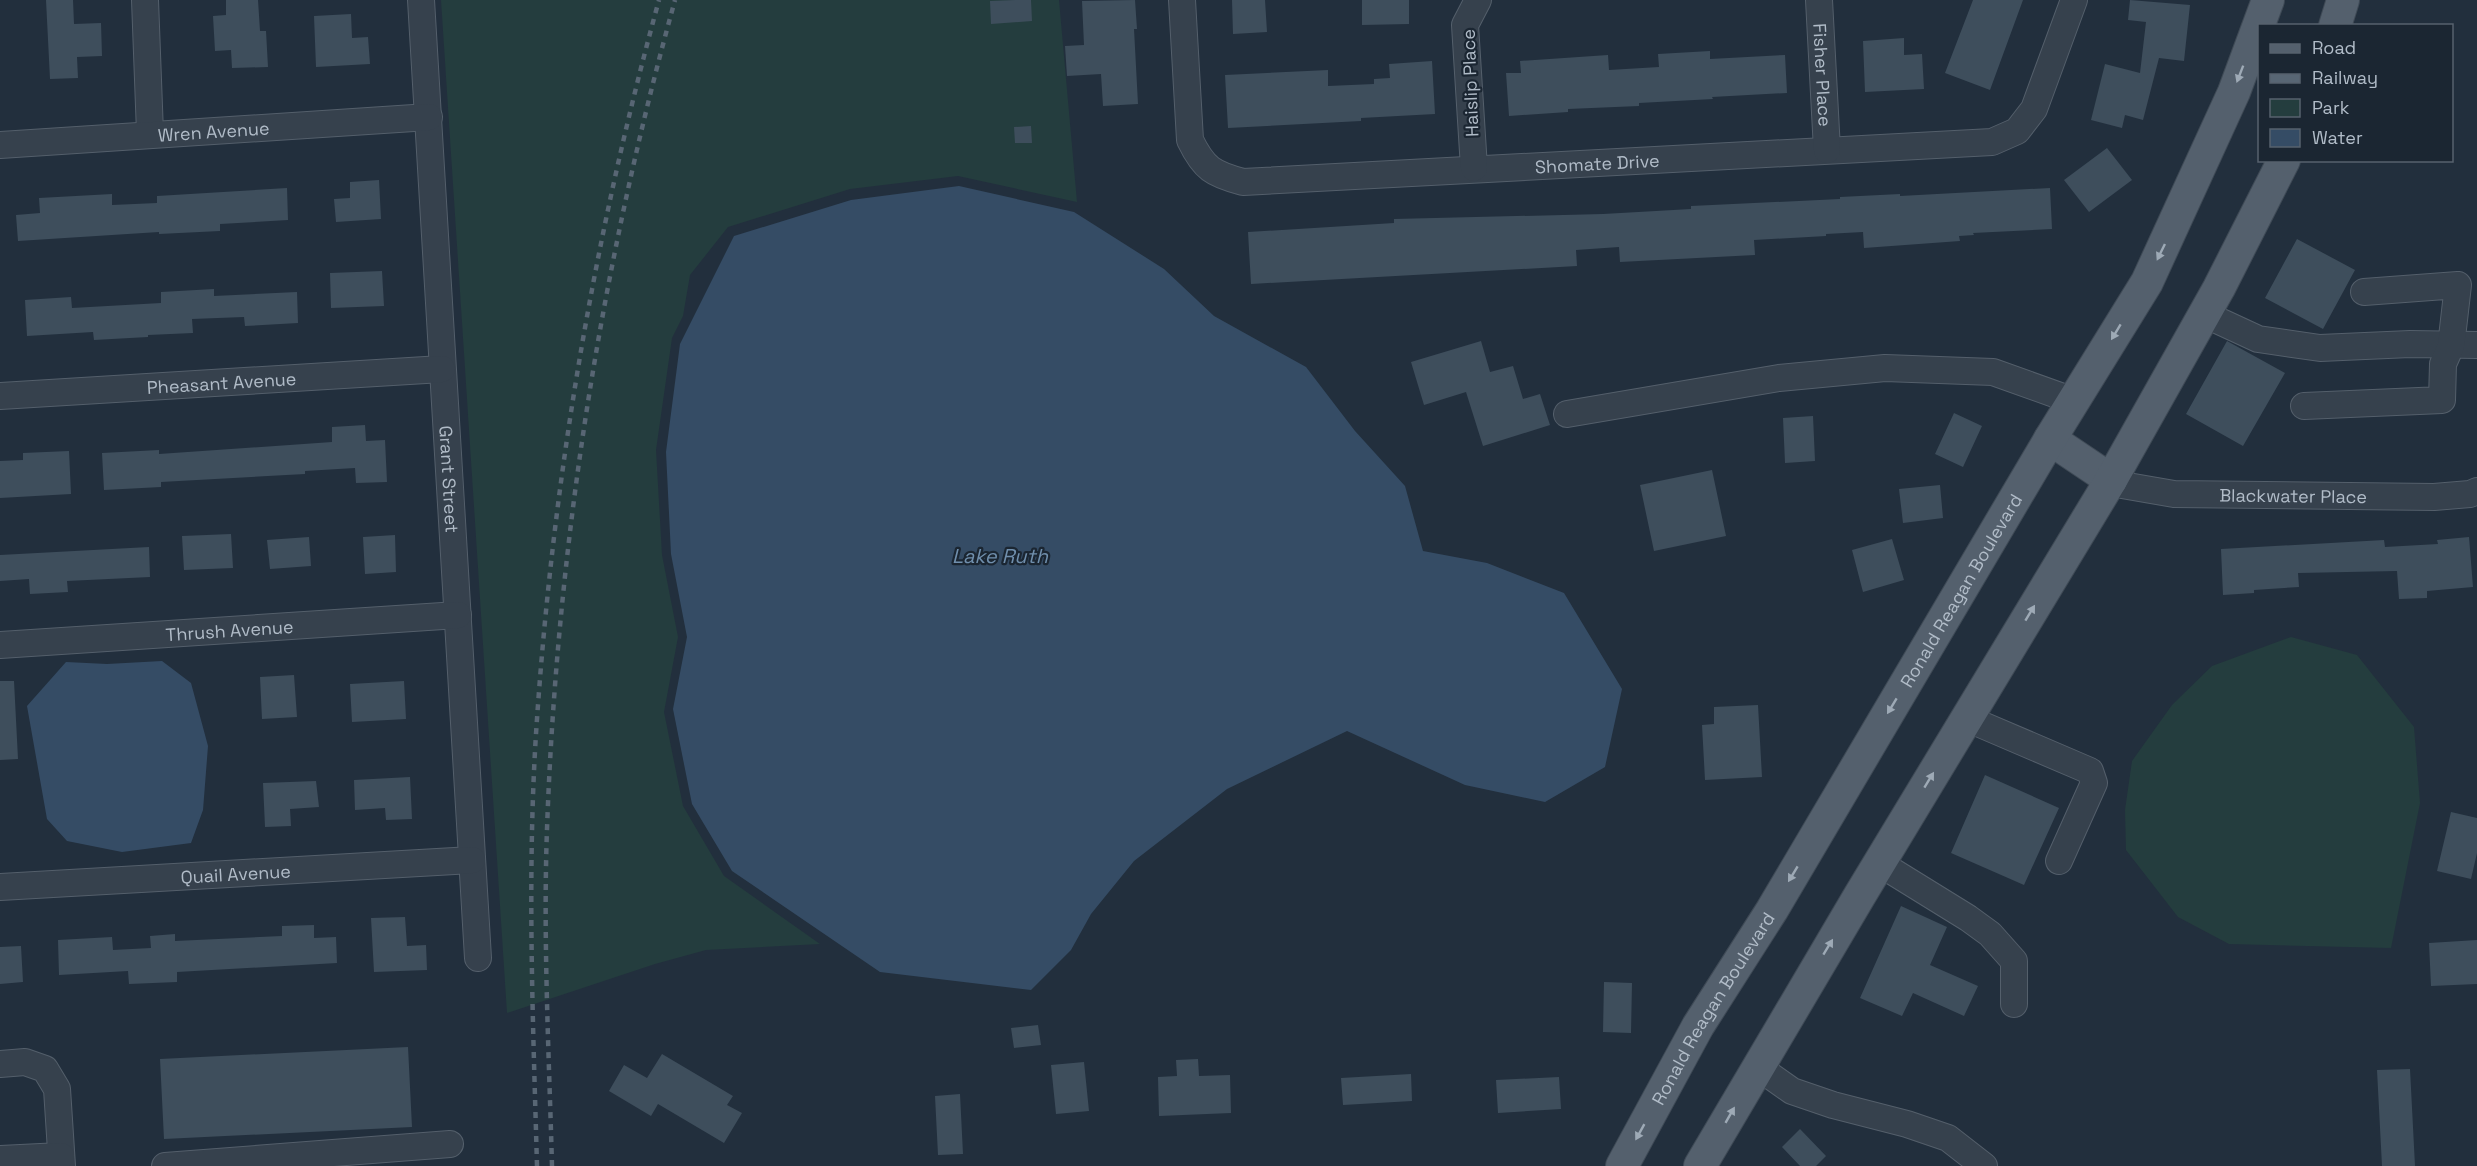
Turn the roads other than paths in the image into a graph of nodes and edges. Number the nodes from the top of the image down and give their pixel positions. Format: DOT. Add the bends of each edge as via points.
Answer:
graph roads {
  1 [pos="145,0"];
  2 [pos="422,0"];
  3 [pos="1182,0"];
  4 [pos="1478,0"];
  5 [pos="1819,0"];
  6 [pos="2074,0"];
  7 [pos="2268,0"];
  8 [pos="2343,0"];
  9 [pos="2259,24"];
  10 [pos="2336,24"];
  11 [pos="2258,27"];
  12 [pos="429,117"];
  13 [pos="150,133"];
  14 [pos="0,145"];
  15 [pos="1827,150"];
  16 [pos="2283,162"];
  17 [pos="1474,168"];
  18 [pos="2364,292"];
  19 [pos="2204,314"];
  20 [pos="2477,345"];
  21 [pos="2451,346"];
  22 [pos="442,369"];
  23 [pos="0,396"];
  24 [pos="2074,401"];
  25 [pos="2304,406"];
  26 [pos="1567,414"];
  27 [pos="2050,439"];
  28 [pos="2111,480"];
  29 [pos="2477,491"];
  30 [pos="458,615"];
  31 [pos="0,645"];
  32 [pos="1966,718"];
  33 [pos="472,860"];
  34 [pos="2059,861"];
  35 [pos="1879,863"];
  36 [pos="0,887"];
  37 [pos="478,958"];
  38 [pos="2014,1004"];
  39 [pos="0,1064"];
  40 [pos="1758,1067"];
  41 [pos="450,1144"];
  42 [pos="0,1159"];
  43 [pos="61,1161"];
  44 [pos="165,1166"];
  45 [pos="1622,1166"];
  46 [pos="1700,1166"];
  47 [pos="1984,1166"];
  1 -- 13 [label="street"];
  2 -- 12 [label="street, Grant Street"];
  3 -- 17 [label="street, Shomate Drive" via="1190,140 1200,160 1217,175 1243,182"];
  4 -- 17 [label="street, Haislip Place" via="1465,26"];
  5 -- 15 [label="street, Fisher Place"];
  6 -- 15 [label="street, Shomate Drive" via="2034,109 2017,131 1992,142"];
  7 -- 9 [label="main road, Ronald Reagan Boulevard, one-way"];
  8 -- 10 [label="main road"];
  11 -- 24 [label="main road, Ronald Reagan Boulevard, one-way" via="2234,92 2147,282"];
  12 -- 13 [label="street, Wren Avenue"];
  12 -- 22 [label="street, Grant Street"];
  13 -- 14 [label="street, Wren Avenue"];
  15 -- 17 [label="street, Shomate Drive"];
  16 -- 19 [label="main road"];
  18 -- 21 [label="street" via="2458,285"];
  19 -- 21 [label="street" via="2258,339 2320,348"];
  19 -- 28 [label="main road"];
  20 -- 21 [label="street"];
  21 -- 25 [label="street" via="2443,363 2442,400"];
  22 -- 23 [label="street, Pheasant Avenue"];
  22 -- 30 [label="street, Grant Street"];
  24 -- 26 [label="street" via="1993,372 1885,368 1779,378"];
  24 -- 27 [label="main road, Ronald Reagan Boulevard"];
  27 -- 28 [label="main road"];
  27 -- 45 [label="main road, Ronald Reagan Boulevard, one-way" via="1778,900 1698,1026"];
  28 -- 29 [label="street, Blackwater Place" via="2174,494 2434,497"];
  32 -- 28 [label="main road, one-way"];
  30 -- 31 [label="street, Thrush Avenue"];
  30 -- 33 [label="street, Grant Street"];
  32 -- 34 [label="street" via="2090,771 2094,783"];
  35 -- 32 [label="main road, one-way"];
  33 -- 36 [label="street, Quail Avenue"];
  33 -- 37 [label="street, Grant Street"];
  35 -- 38 [label="street" via="1990,934 2014,961"];
  40 -- 35 [label="main road, one-way"];
  39 -- 43 [label="street" via="25,1062 45,1069 57,1089"];
  46 -- 40 [label="main road, one-way"];
  40 -- 47 [label="street" via="1792,1090 1948,1138"];
  41 -- 44 [label="street"];
  42 -- 43 [label="street"];
}
